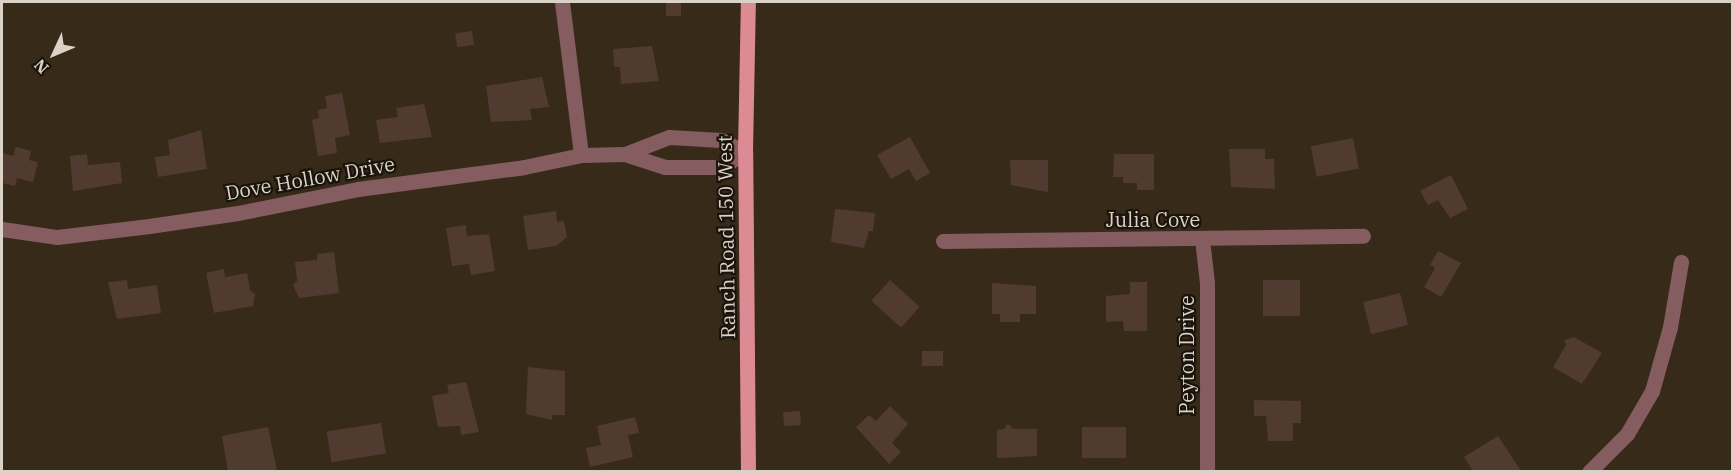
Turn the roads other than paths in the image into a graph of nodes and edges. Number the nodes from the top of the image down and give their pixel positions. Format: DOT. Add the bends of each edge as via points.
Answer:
graph roads {
  1 [pos="562,2"];
  2 [pos="748,2"];
  3 [pos="745,152"];
  4 [pos="626,154"];
  5 [pos="581,155"];
  6 [pos="2,229"];
  7 [pos="1364,236"];
  8 [pos="1202,239"];
  9 [pos="943,241"];
  10 [pos="1681,262"];
  11 [pos="748,471"];
  12 [pos="1207,471"];
  13 [pos="1590,471"];
  1 -- 5 [label="street"];
  2 -- 3 [label="main road, Ranch Road 150 West"];
  3 -- 4 [label="street, Dove Hollow Drive" via="721,140 669,137"];
  3 -- 4 [label="street, Dove Hollow Drive" via="722,167 665,167"];
  3 -- 11 [label="main road, Ranch Road 150 West"];
  4 -- 5 [label="street, Dove Hollow Drive"];
  5 -- 6 [label="street, Dove Hollow Drive" via="149,226 57,237"];
  7 -- 8 [label="street, Julia Cove"];
  8 -- 9 [label="street, Julia Cove"];
  8 -- 12 [label="street, Peyton Drive" via="1207,283"];
  10 -- 13 [label="street" via="1670,327 1652,391 1627,434"];
}
